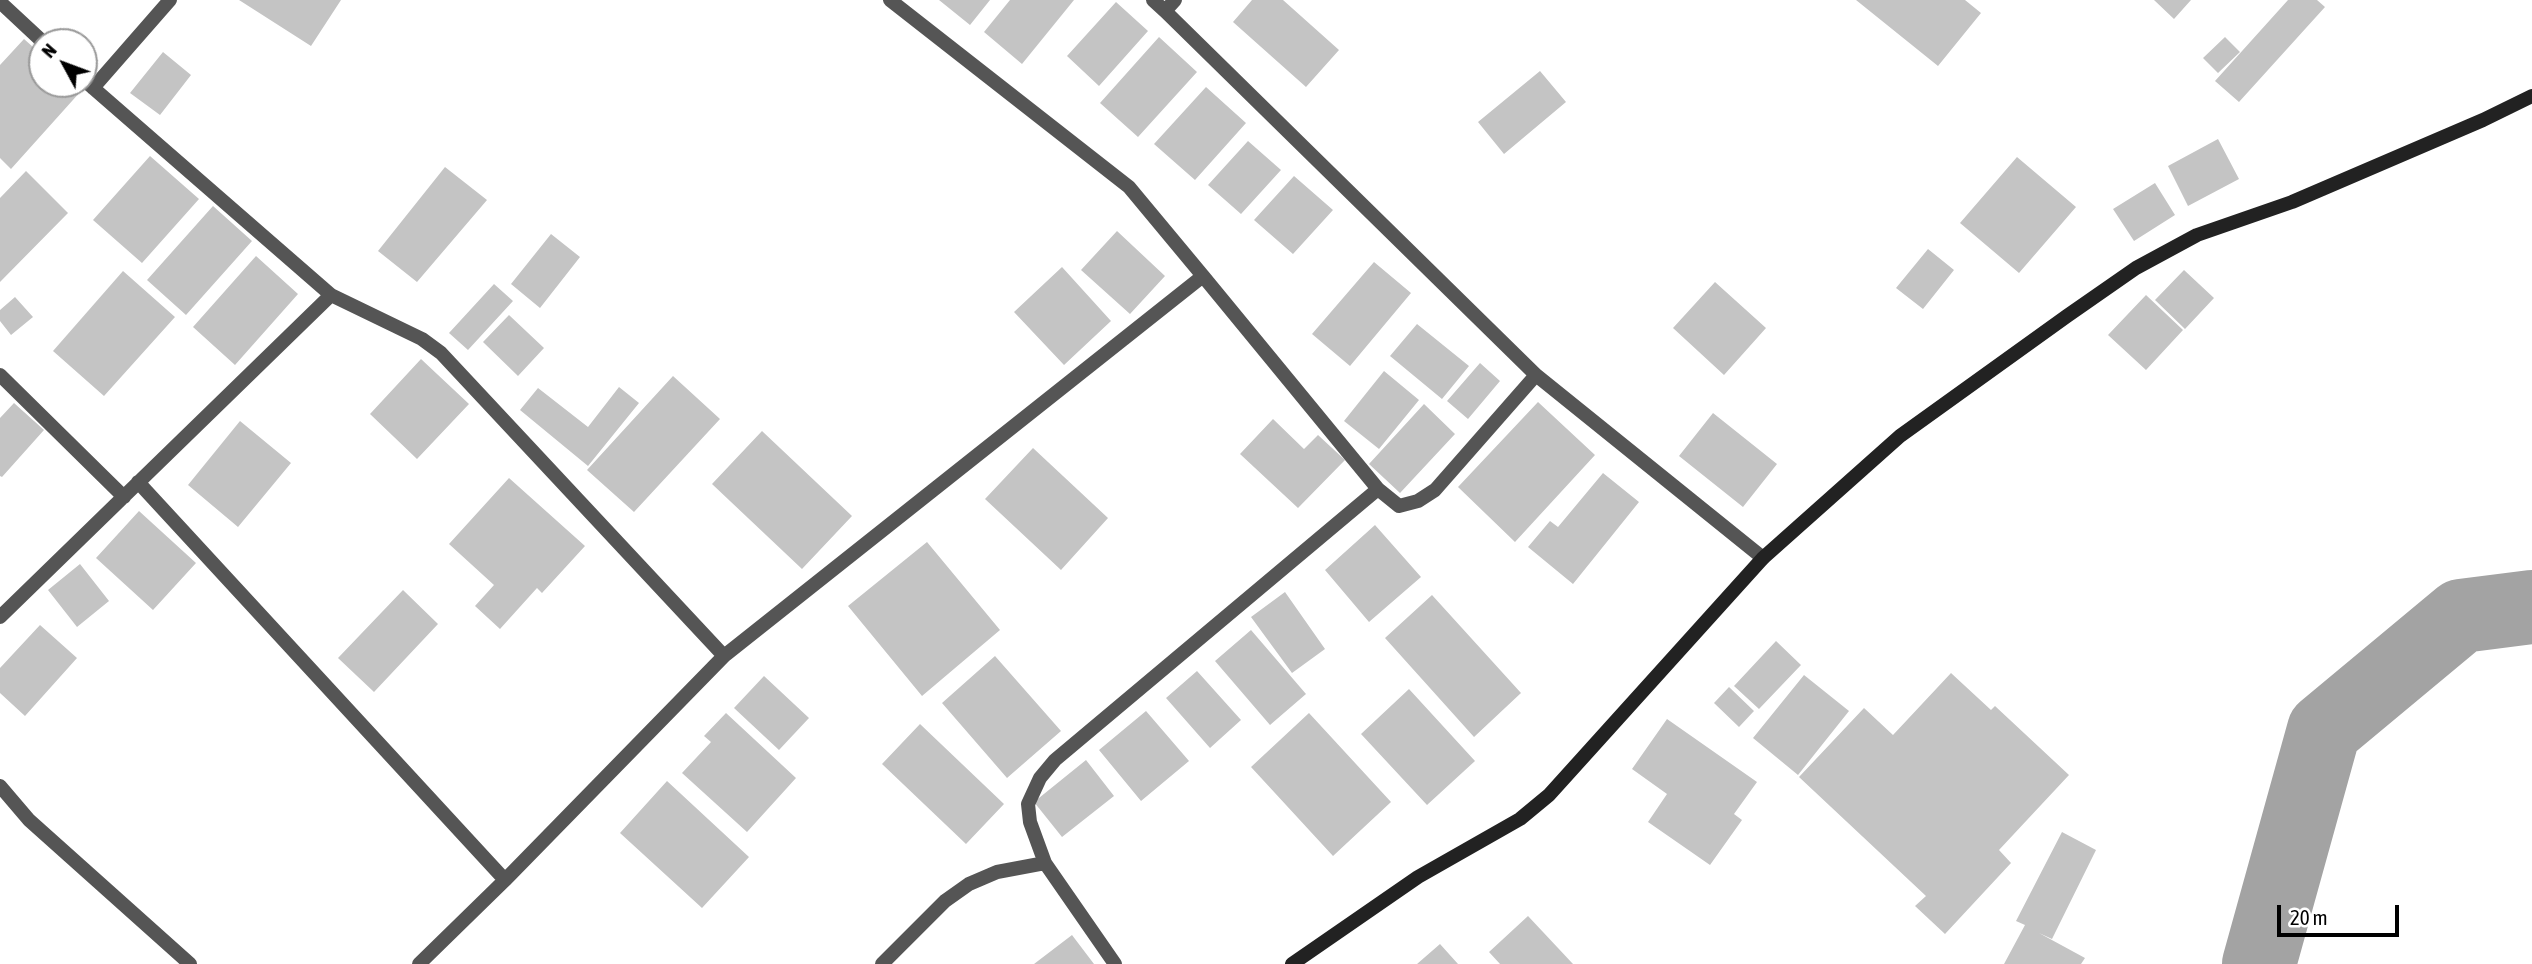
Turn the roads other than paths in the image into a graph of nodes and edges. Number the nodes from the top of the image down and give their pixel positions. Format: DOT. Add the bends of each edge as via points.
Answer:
graph roads {
  1 [pos="170,0"];
  2 [pos="890,0"];
  3 [pos="1153,0"];
  4 [pos="0,2"];
  5 [pos="1170,5"];
  6 [pos="28,28"];
  7 [pos="98,74"];
  8 [pos="98,93"];
  9 [pos="2532,96"];
  10 [pos="1203,276"];
  11 [pos="331,295"];
  12 [pos="0,375"];
  13 [pos="1535,375"];
  14 [pos="138,482"];
  15 [pos="1378,489"];
  16 [pos="124,497"];
  17 [pos="1763,558"];
  18 [pos="0,617"];
  19 [pos="724,656"];
  20 [pos="0,786"];
  21 [pos="1045,863"];
  22 [pos="505,880"];
  23 [pos="190,964"];
  24 [pos="419,964"];
  25 [pos="882,964"];
  26 [pos="1115,964"];
  27 [pos="1292,964"];
  1 -- 7 [label="street"];
  2 -- 10 [label="street" via="1129,187"];
  3 -- 5 [label="street"];
  4 -- 6 [label="street"];
  5 -- 13 [label="street"];
  8 -- 11 [label="street"];
  9 -- 17 [label="main road" via="2292,202 2197,235 2136,268 1900,436"];
  10 -- 15 [label="street"];
  10 -- 19 [label="street"];
  11 -- 14 [label="street"];
  11 -- 19 [label="street" via="422,339 441,353"];
  12 -- 16 [label="street"];
  13 -- 15 [label="street" via="1435,489 1418,501 1399,506"];
  13 -- 17 [label="street"];
  14 -- 16 [label="street"];
  14 -- 22 [label="street"];
  15 -- 21 [label="street" via="1055,760 1028,804"];
  16 -- 18 [label="street"];
  17 -- 27 [label="main road" via="1549,795 1520,819 1418,877"];
  19 -- 22 [label="street"];
  20 -- 23 [label="street" via="29,820"];
  21 -- 25 [label="street" via="997,872 969,884 945,901"];
  21 -- 26 [label="street"];
  22 -- 24 [label="street"];
}
